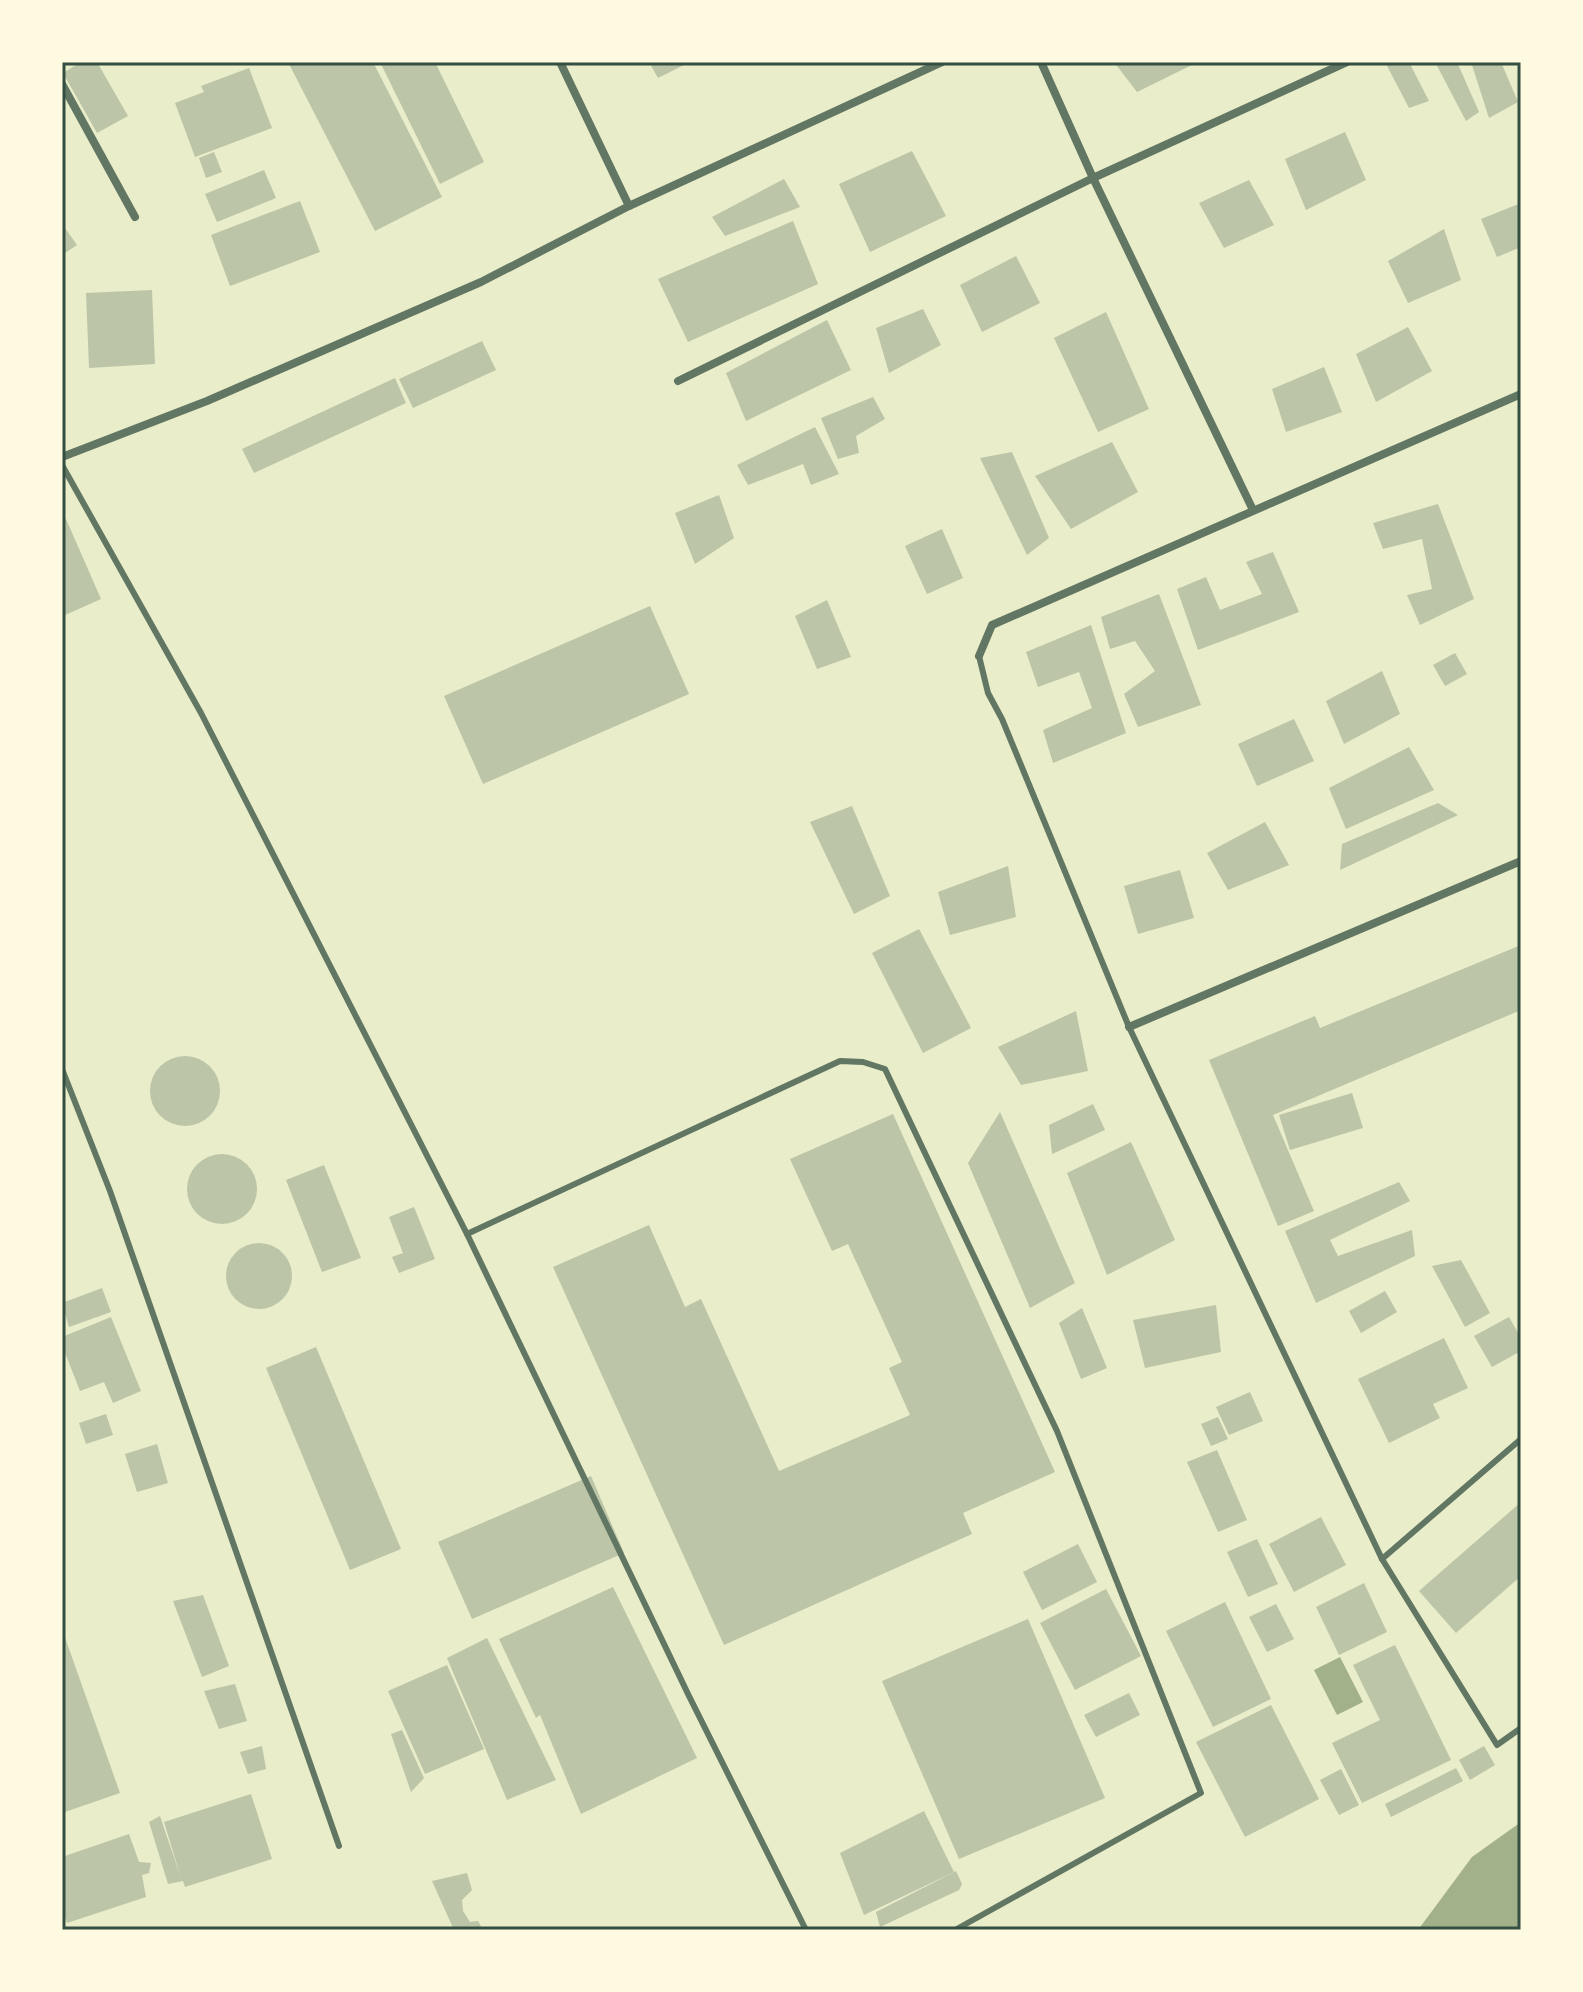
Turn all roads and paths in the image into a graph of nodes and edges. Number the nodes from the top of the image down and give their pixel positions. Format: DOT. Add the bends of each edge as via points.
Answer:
graph roads {
  1 [pos="560,62"];
  2 [pos="942,62"];
  3 [pos="1041,62"];
  4 [pos="1347,62"];
  5 [pos="62,84"];
  6 [pos="1093,178"];
  7 [pos="629,206"];
  8 [pos="135,217"];
  9 [pos="678,381"];
  10 [pos="1521,394"];
  11 [pos="62,457"];
  12 [pos="62,465"];
  13 [pos="1253,510"];
  14 [pos="979,656"];
  15 [pos="1521,861"];
  16 [pos="1129,1027"];
  17 [pos="62,1069"];
  18 [pos="467,1234"];
  19 [pos="1521,1439"];
  20 [pos="1382,1559"];
  21 [pos="1521,1728"];
  22 [pos="339,1846"];
  23 [pos="806,1930"];
  24 [pos="955,1930"];
  1 -- 7 [label="street"];
  2 -- 7 [label="street"];
  3 -- 6 [label="street"];
  4 -- 6 [label="street"];
  5 -- 8 [label="street"];
  6 -- 9 [label="street"];
  6 -- 13 [label="street"];
  7 -- 11 [label="street" via="481,282 207,401"];
  10 -- 13 [label="street"];
  12 -- 18 [label="lane" via="201,713"];
  13 -- 14 [label="street" via="992,625"];
  14 -- 16 [label="lane" via="988,693"];
  15 -- 16 [label="street"];
  16 -- 20 [label="lane"];
  17 -- 22 [label="lane" via="110,1191"];
  18 -- 23 [label="lane"];
  18 -- 24 [label="lane" via="840,1061 885,1069 1057,1431 1201,1793"];
  19 -- 20 [label="lane"];
  20 -- 21 [label="lane" via="1497,1745"];
}
